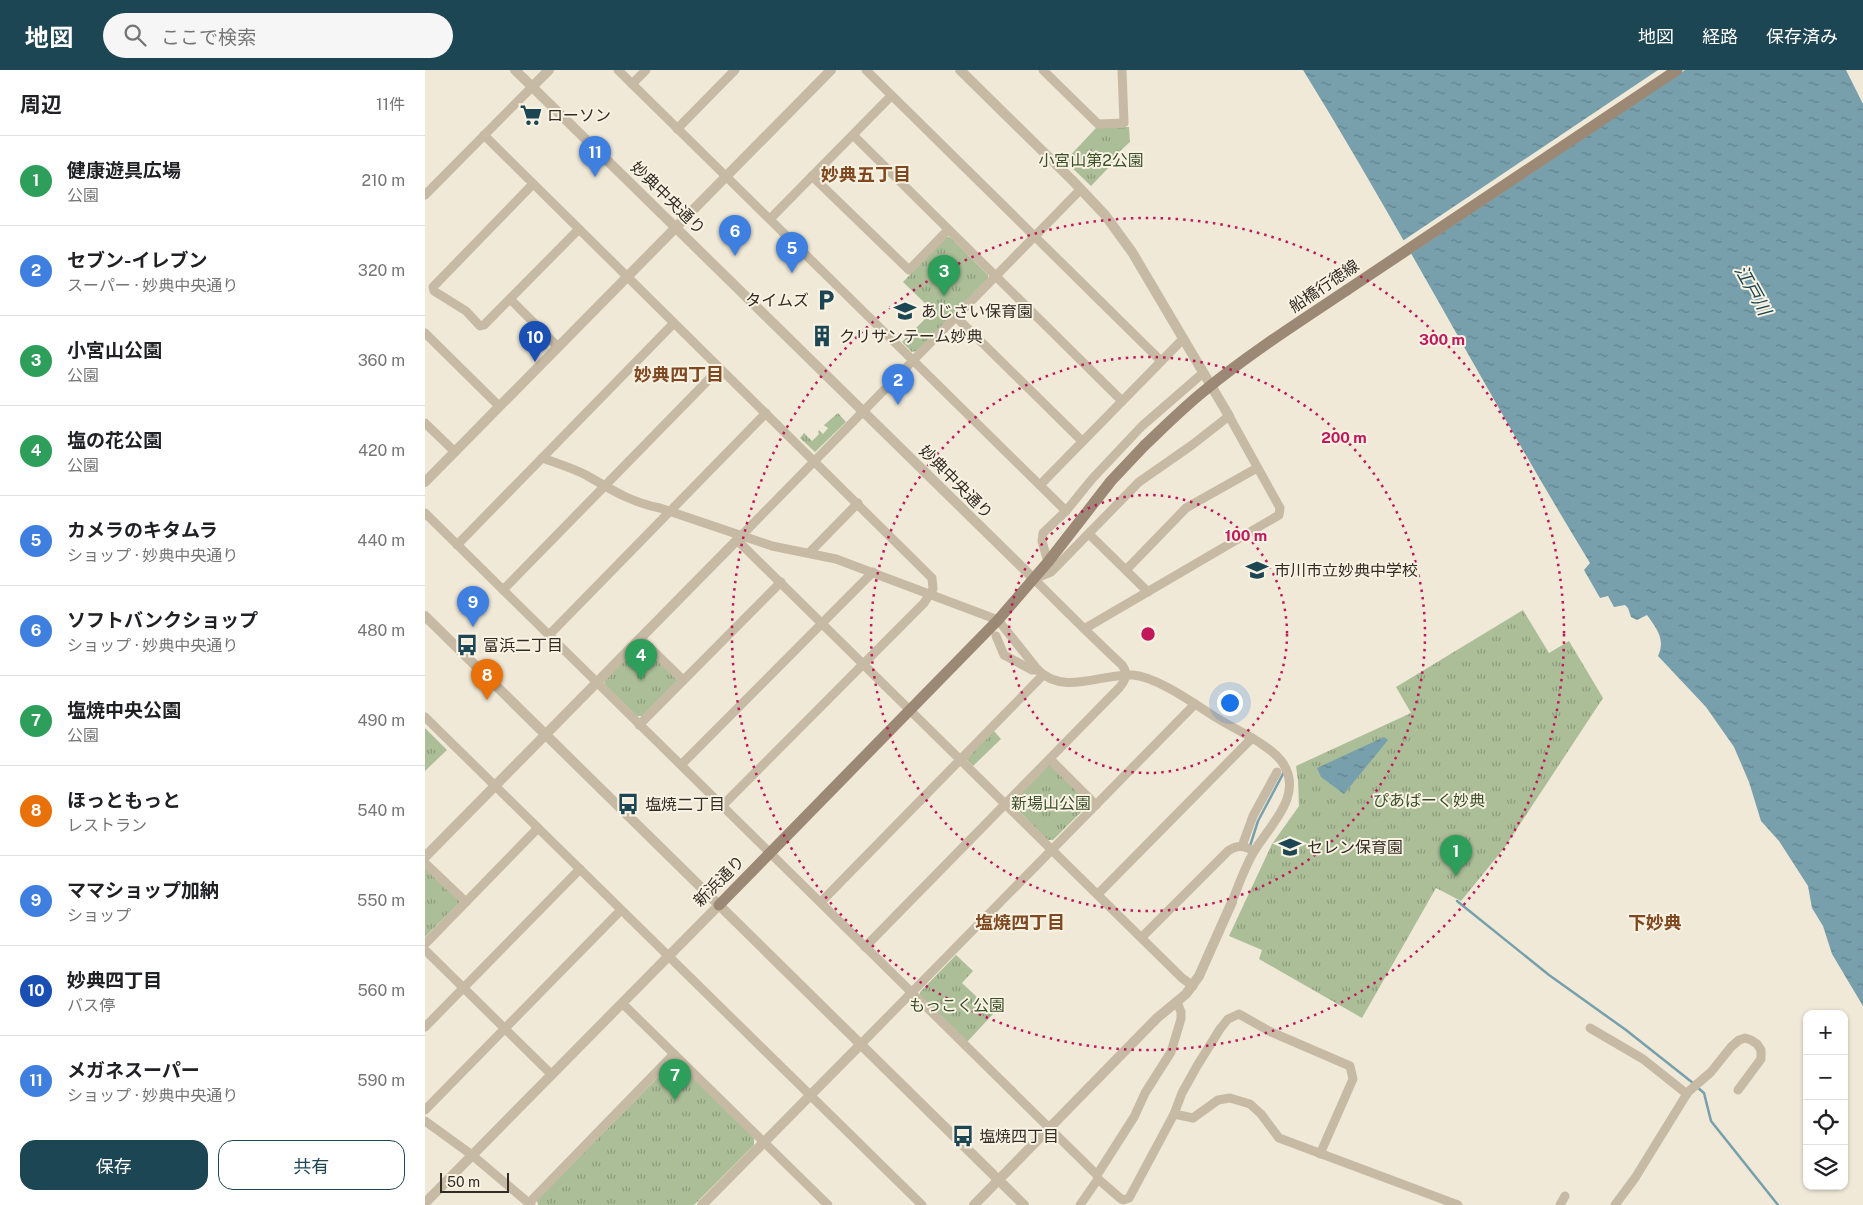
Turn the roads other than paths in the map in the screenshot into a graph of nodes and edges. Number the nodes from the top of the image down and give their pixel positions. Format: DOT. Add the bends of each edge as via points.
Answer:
graph roads {
  1 [pos="515,70"];
  2 [pos="549,70"];
  3 [pos="618,70"];
  4 [pos="646,70"];
  5 [pos="735,70"];
  6 [pos="831,70"];
  7 [pos="866,70"];
  8 [pos="960,70"];
  9 [pos="1043,70"];
  10 [pos="1122,70"];
  11 [pos="1677,70"];
  12 [pos="632,84"];
  13 [pos="532,87"];
  14 [pos="891,96"];
  15 [pos="677,129"];
  16 [pos="484,135"];
  17 [pos="853,135"];
  18 [pos="726,176"];
  19 [pos="813,176"];
  20 [pos="533,184"];
  21 [pos="1081,189"];
  22 [pos="425,195"];
  23 [pos="770,219"];
  24 [pos="676,227"];
  25 [pos="579,229"];
  26 [pos="948,230"];
  27 [pos="1035,237"];
  28 [pos="627,276"];
  29 [pos="995,277"];
  30 [pos="510,299"];
  31 [pos="956,317"];
  32 [pos="674,323"];
  33 [pos="425,333"];
  34 [pos="1183,339"];
  35 [pos="559,347"];
  36 [pos="913,361"];
  37 [pos="1161,361"];
  38 [pos="719,369"];
  39 [pos="1203,373"];
  40 [pos="1122,401"];
  41 [pos="499,406"];
  42 [pos="863,411"];
  43 [pos="766,413"];
  44 [pos="1229,416"];
  45 [pos="425,423"];
  46 [pos="1082,441"];
  47 [pos="455,452"];
  48 [pos="542,458"];
  49 [pos="815,461"];
  50 [pos="1257,468"];
  51 [pos="425,482"];
  52 [pos="1040,485"];
  53 [pos="604,487"];
  54 [pos="858,504"];
  55 [pos="1066,510"];
  56 [pos="669,512"];
  57 [pos="425,513"];
  58 [pos="1089,534"];
  59 [pos="739,538"];
  60 [pos="457,545"];
  61 [pos="809,553"];
  62 [pos="1048,562"];
  63 [pos="1127,570"];
  64 [pos="873,572"];
  65 [pos="1034,579"];
  66 [pos="781,582"];
  67 [pos="503,590"];
  68 [pos="1148,592"];
  69 [pos="931,594"];
  70 [pos="425,616"];
  71 [pos="999,620"];
  72 [pos="822,622"];
  73 [pos="1085,629"];
  74 [pos="549,635"];
  75 [pos="996,636"];
  76 [pos="640,638"];
  77 [pos="864,663"];
  78 [pos="1041,672"];
  79 [pos="1126,675"];
  80 [pos="683,680"];
  81 [pos="597,682"];
  82 [pos="1195,704"];
  83 [pos="911,709"];
  84 [pos="425,716"];
  85 [pos="639,725"];
  86 [pos="546,734"];
  87 [pos="1252,738"];
  88 [pos="961,759"];
  89 [pos="1050,759"];
  90 [pos="681,765"];
  91 [pos="1277,772"];
  92 [pos="495,786"];
  93 [pos="1007,804"];
  94 [pos="1096,805"];
  95 [pos="722,806"];
  96 [pos="538,828"];
  97 [pos="1242,846"];
  98 [pos="1052,850"];
  99 [pos="1254,851"];
  100 [pos="770,853"];
  101 [pos="425,857"];
  102 [pos="425,863"];
  103 [pos="579,869"];
  104 [pos="1098,894"];
  105 [pos="465,902"];
  106 [pos="821,902"];
  107 [pos="1231,902"];
  108 [pos="719,905"];
  109 [pos="621,910"];
  110 [pos="1142,937"];
  111 [pos="425,944"];
  112 [pos="865,947"];
  113 [pos="425,950"];
  114 [pos="667,956"];
  115 [pos="1193,986"];
  116 [pos="463,988"];
  117 [pos="912,992"];
  118 [pos="1177,1002"];
  119 [pos="622,1003"];
  120 [pos="425,1027"];
  121 [pos="505,1028"];
  122 [pos="1589,1028"];
  123 [pos="861,1044"];
  124 [pos="675,1054"];
  125 [pos="552,1075"];
  126 [pos="1738,1090"];
  127 [pos="1688,1093"];
  128 [pos="810,1096"];
  129 [pos="425,1110"];
  130 [pos="1174,1114"];
  131 [pos="425,1121"];
  132 [pos="1049,1128"];
  133 [pos="764,1142"];
  134 [pos="1320,1154"];
  135 [pos="472,1156"];
  136 [pos="1097,1177"];
  137 [pos="998,1180"];
  138 [pos="1565,1196"];
  139 [pos="425,1204"];
  140 [pos="530,1204"];
  141 [pos="702,1205"];
  142 [pos="828,1205"];
  143 [pos="922,1205"];
  144 [pos="974,1205"];
  145 [pos="1024,1205"];
  146 [pos="1080,1205"];
  147 [pos="1459,1205"];
  148 [pos="1560,1205"];
  149 [pos="1615,1205"];
  1 -- 13 [label="street, 妙典中央通り"];
  2 -- 13 [label="street"];
  3 -- 12 [label="street"];
  4 -- 12 [label="street"];
  5 -- 15 [label="street"];
  6 -- 18 [label="street"];
  7 -- 14 [label="street"];
  8 -- 21 [label="street"];
  9 -- 10 [label="street" via="1098,124 1124,123"];
  11 -- 62 [label="main road, 船橋行徳線, bridge" via="1273,339 1205,390 1111,481"];
  12 -- 15 [label="street"];
  13 -- 16 [label="street"];
  13 -- 24 [label="street, 妙典中央通り"];
  14 -- 17 [label="street"];
  14 -- 27 [label="street"];
  15 -- 18 [label="street"];
  16 -- 20 [label="street"];
  16 -- 22 [label="street"];
  17 -- 19 [label="street"];
  17 -- 26 [label="street"];
  18 -- 23 [label="street"];
  18 -- 24 [label="street"];
  19 -- 23 [label="street"];
  19 -- 26 [label="street" via="909,270"];
  20 -- 25 [label="street"];
  20 -- 30 [label="street" via="433,287 434,291 466,311 480,326"];
  21 -- 27 [label="street"];
  21 -- 34 [label="street" via="1122,237"];
  23 -- 36 [label="street"];
  24 -- 28 [label="street"];
  24 -- 42 [label="street, 妙典中央通り"];
  25 -- 28 [label="street"];
  25 -- 30 [label="street"];
  26 -- 29 [label="street"];
  27 -- 29 [label="street"];
  27 -- 37 [label="street"];
  28 -- 32 [label="street"];
  28 -- 35 [label="street"];
  29 -- 31 [label="street"];
  29 -- 40 [label="street"];
  30 -- 35 [label="street"];
  31 -- 36 [label="street"];
  31 -- 46 [label="street"];
  32 -- 38 [label="street"];
  32 -- 48 [label="street"];
  33 -- 41 [label="street"];
  34 -- 37 [label="street"];
  34 -- 39 [label="street"];
  35 -- 41 [label="street"];
  36 -- 42 [label="street"];
  36 -- 52 [label="street"];
  37 -- 40 [label="street"];
  38 -- 43 [label="street"];
  38 -- 53 [label="street"];
  39 -- 44 [label="street"];
  39 -- 55 [label="street" via="1142,426"];
  40 -- 46 [label="street"];
  41 -- 47 [label="street"];
  42 -- 49 [label="street"];
  42 -- 65 [label="street, 妙典中央通り"];
  43 -- 49 [label="street"];
  43 -- 56 [label="street"];
  44 -- 50 [label="street"];
  44 -- 58 [label="street" via="1139,482"];
  45 -- 47 [label="street"];
  46 -- 52 [label="street"];
  47 -- 51 [label="street"];
  48 -- 53 [label="street"];
  48 -- 60 [label="street"];
  49 -- 54 [label="street"];
  49 -- 59 [label="street"];
  50 -- 63 [label="street" via="1186,508"];
  50 -- 68 [label="street" via="1280,508 1279,515"];
  52 -- 55 [label="street"];
  53 -- 56 [label="street"];
  53 -- 67 [label="street"];
  54 -- 61 [label="street"];
  54 -- 69 [label="street" via="929,573 933,584"];
  55 -- 62 [label="street" via="1042,537"];
  56 -- 59 [label="street"];
  56 -- 74 [label="street"];
  57 -- 60 [label="street"];
  58 -- 63 [label="street"];
  58 -- 65 [label="street" via="1051,572"];
  59 -- 61 [label="street"];
  59 -- 66 [label="street"];
  59 -- 76 [label="street"];
  60 -- 67 [label="street"];
  61 -- 64 [label="street"];
  62 -- 65 [label="main road, 船橋行徳線"];
  63 -- 68 [label="street"];
  64 -- 69 [label="street"];
  64 -- 72 [label="street"];
  65 -- 71 [label="main road, 新浜通り"];
  65 -- 73 [label="street"];
  66 -- 72 [label="street"];
  66 -- 80 [label="street"];
  67 -- 74 [label="street"];
  68 -- 73 [label="street"];
  69 -- 71 [label="street"];
  69 -- 77 [label="street"];
  70 -- 86 [label="street"];
  71 -- 78 [label="street"];
  71 -- 83 [label="main road, 新浜通り"];
  72 -- 77 [label="street"];
  72 -- 90 [label="street"];
  73 -- 79 [label="street" via="1124,668"];
  74 -- 81 [label="street"];
  75 -- 78 [label="street" via="1004,656"];
  76 -- 80 [label="street"];
  76 -- 81 [label="street"];
  77 -- 83 [label="street"];
  77 -- 95 [label="street"];
  78 -- 79 [label="street" via="1064,681 1082,682"];
  78 -- 88 [label="street"];
  79 -- 82 [label="street" via="1165,686"];
  79 -- 89 [label="street" via="1119,688"];
  80 -- 85 [label="street"];
  81 -- 85 [label="street"];
  81 -- 86 [label="street"];
  82 -- 87 [label="street"];
  82 -- 94 [label="street"];
  83 -- 88 [label="street"];
  83 -- 100 [label="main road, 新浜通り"];
  84 -- 92 [label="street"];
  85 -- 90 [label="street"];
  86 -- 92 [label="street"];
  86 -- 108 [label="street"];
  87 -- 99 [label="street" via="1282,762 1288,774 1289,789 1285,806"];
  87 -- 104 [label="street"];
  88 -- 93 [label="street"];
  88 -- 106 [label="street"];
  89 -- 93 [label="street"];
  89 -- 94 [label="street"];
  90 -- 95 [label="street"];
  91 -- 97 [label="street" via="1253,816"];
  92 -- 96 [label="street"];
  92 -- 101 [label="street"];
  93 -- 98 [label="street"];
  93 -- 112 [label="street"];
  94 -- 98 [label="street"];
  95 -- 100 [label="street"];
  96 -- 103 [label="street"];
  96 -- 105 [label="street"];
  97 -- 99 [label="street"];
  97 -- 110 [label="street" via="1228,851"];
  98 -- 104 [label="street"];
  98 -- 117 [label="street"];
  99 -- 107 [label="street"];
  100 -- 106 [label="street"];
  100 -- 108 [label="main road, 新浜通り"];
  102 -- 105 [label="street"];
  103 -- 109 [label="street"];
  103 -- 116 [label="street"];
  104 -- 110 [label="street"];
  105 -- 111 [label="street"];
  106 -- 112 [label="street"];
  107 -- 115 [label="street"];
  108 -- 114 [label="street, 新浜通り"];
  108 -- 123 [label="street"];
  109 -- 114 [label="street"];
  109 -- 121 [label="street"];
  110 -- 115 [label="street"];
  112 -- 117 [label="street"];
  113 -- 116 [label="street"];
  114 -- 119 [label="street, 新浜通り"];
  114 -- 128 [label="street"];
  115 -- 118 [label="street"];
  116 -- 120 [label="street"];
  116 -- 121 [label="street"];
  117 -- 123 [label="street"];
  117 -- 132 [label="street"];
  118 -- 132 [label="street" via="1157,1018"];
  118 -- 136 [label="street" via="1181,1019 1171,1052"];
  119 -- 124 [label="street"];
  119 -- 125 [label="street, 新浜通り"];
  121 -- 125 [label="street"];
  121 -- 129 [label="street"];
  122 -- 127 [label="street" via="1643,1059"];
  123 -- 128 [label="street"];
  123 -- 137 [label="street"];
  124 -- 133 [label="street"];
  124 -- 140 [label="street"];
  125 -- 135 [label="street, 新浜通り"];
  126 -- 127 [label="street" via="1761,1059 1757,1044 1745,1038 1731,1047"];
  127 -- 149 [label="street"];
  128 -- 133 [label="street"];
  128 -- 143 [label="street"];
  130 -- 134 [label="street" via="1193,1118 1218,1100 1230,1098 1250,1104 1279,1138"];
  130 -- 134 [label="street" via="1182,1093 1220,1028 1228,1018 1239,1014 1271,1032 1349,1066 1353,1079"];
  130 -- 136 [label="street" via="1129,1198 1123,1200"];
  131 -- 135 [label="street"];
  132 -- 136 [label="street"];
  132 -- 137 [label="street"];
  133 -- 141 [label="street"];
  133 -- 142 [label="street"];
  134 -- 147 [label="street"];
  135 -- 139 [label="street, 新浜通り"];
  135 -- 140 [label="street"];
  136 -- 146 [label="street"];
  137 -- 144 [label="street"];
  137 -- 145 [label="street"];
  138 -- 148 [label="street"];
}
